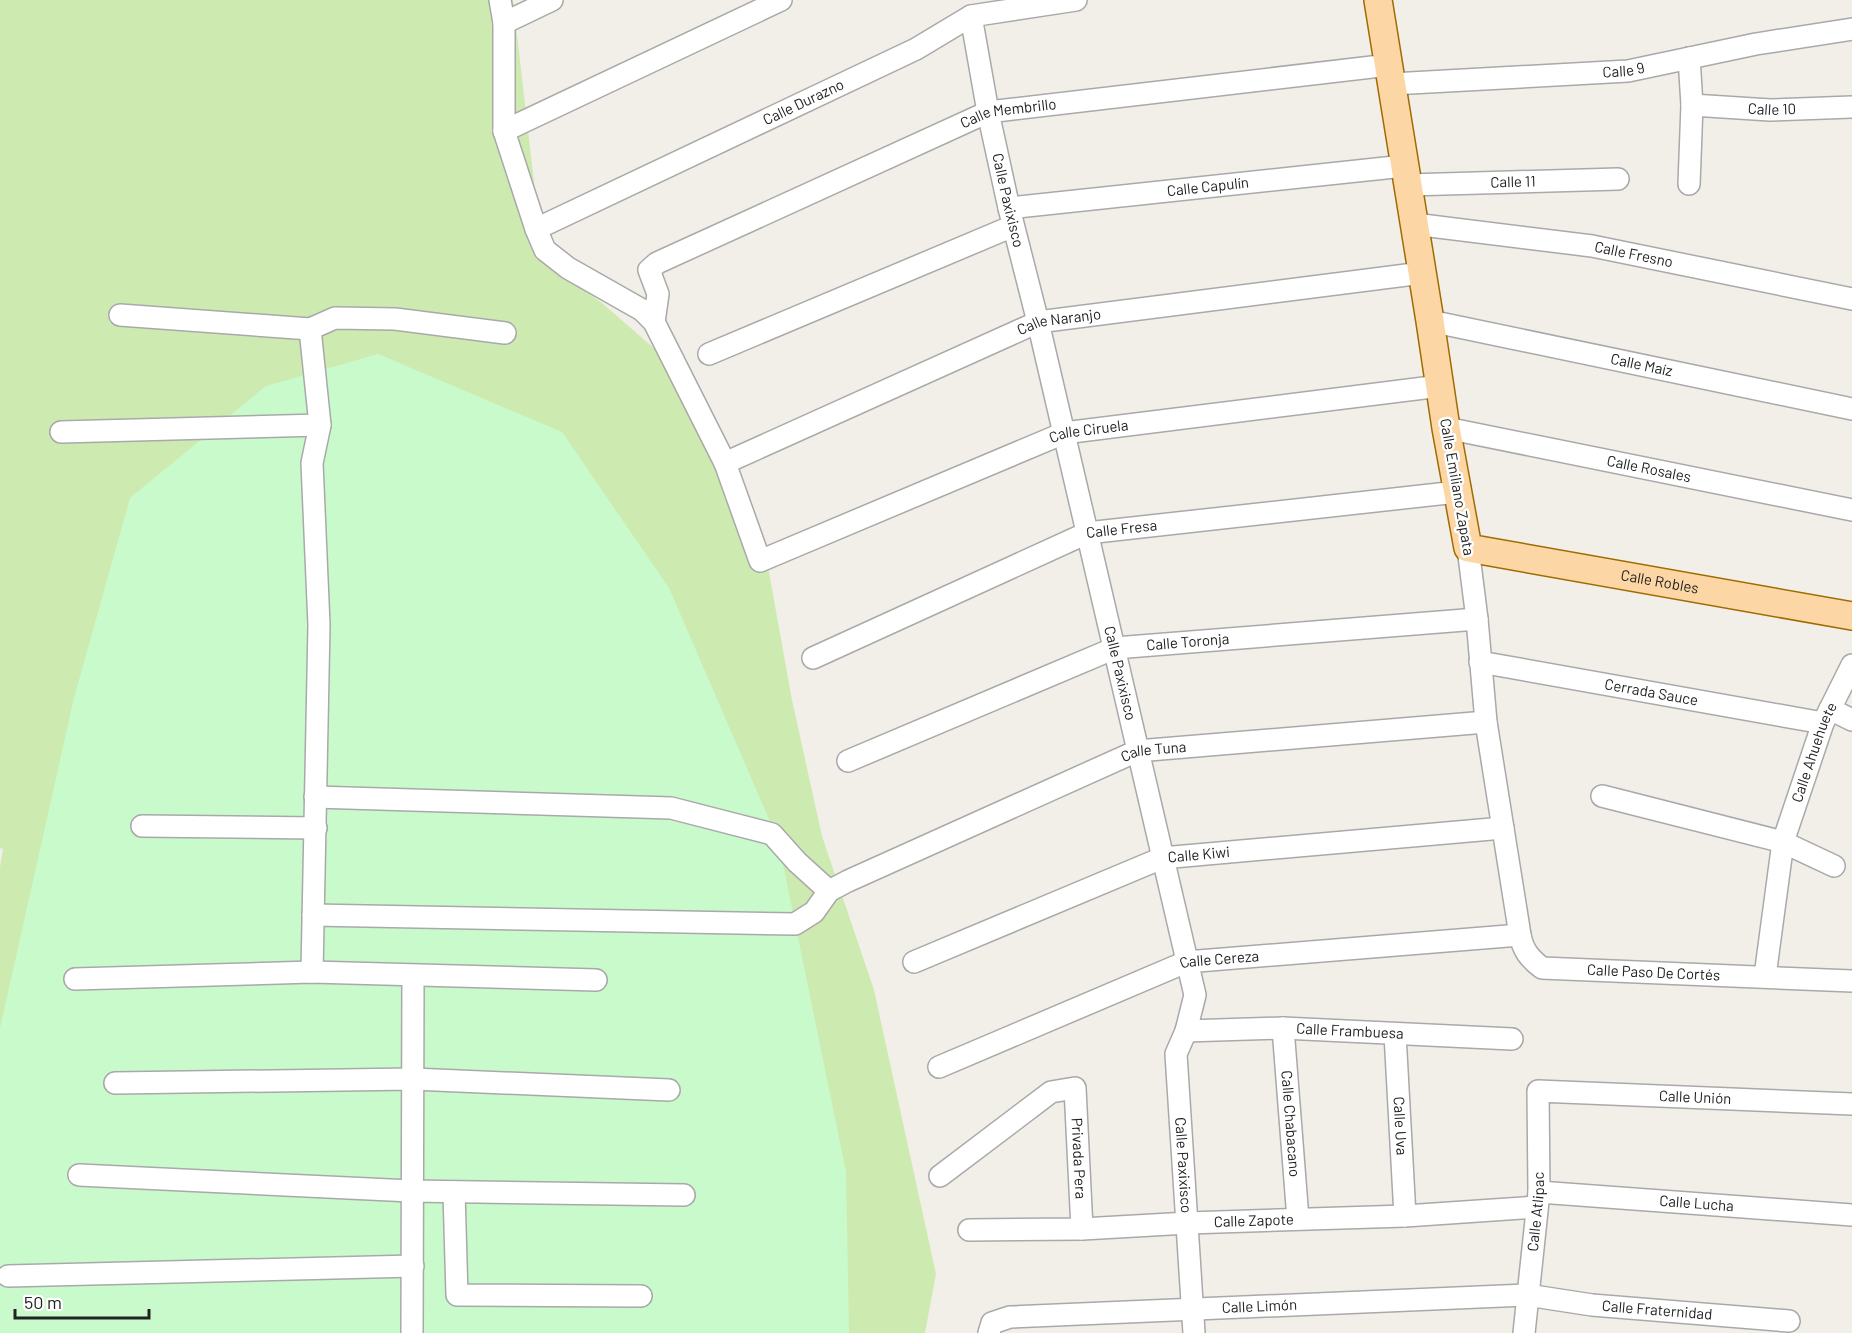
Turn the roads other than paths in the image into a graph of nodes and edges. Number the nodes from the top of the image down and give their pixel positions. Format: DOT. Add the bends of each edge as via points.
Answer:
graph roads {
  1 [pos="500,0"];
  2 [pos="552,0"];
  3 [pos="781,0"];
  4 [pos="1076,0"];
  5 [pos="1378,0"];
  6 [pos="971,16"];
  7 [pos="504,23"];
  8 [pos="1852,29"];
  9 [pos="1689,58"];
  10 [pos="1390,75"];
  11 [pos="1692,105"];
  12 [pos="1852,107"];
  13 [pos="988,112"];
  14 [pos="504,130"];
  15 [pos="1406,176"];
  16 [pos="1618,179"];
  17 [pos="1689,184"];
  18 [pos="1011,217"];
  19 [pos="1414,224"];
  20 [pos="536,229"];
  21 [pos="1422,273"];
  22 [pos="1852,299"];
  23 [pos="120,315"];
  24 [pos="1430,321"];
  25 [pos="654,322"];
  26 [pos="1038,322"];
  27 [pos="310,329"];
  28 [pos="505,333"];
  29 [pos="709,354"];
  30 [pos="1440,386"];
  31 [pos="1852,409"];
  32 [pos="320,425"];
  33 [pos="1446,428"];
  34 [pos="61,432"];
  35 [pos="1064,433"];
  36 [pos="725,463"];
  37 [pos="1457,492"];
  38 [pos="1852,510"];
  39 [pos="1087,533"];
  40 [pos="1468,548"];
  41 [pos="1852,616"];
  42 [pos="1477,619"];
  43 [pos="1115,648"];
  44 [pos="813,658"];
  45 [pos="1480,662"];
  46 [pos="1852,665"];
  47 [pos="1827,716"];
  48 [pos="1852,720"];
  49 [pos="1486,722"];
  50 [pos="1137,751"];
  51 [pos="848,761"];
  52 [pos="1602,796"];
  53 [pos="315,797"];
  54 [pos="142,826"];
  55 [pos="316,828"];
  56 [pos="1503,828"];
  57 [pos="1783,842"];
  58 [pos="1162,858"];
  59 [pos="1834,866"];
  60 [pos="830,891"];
  61 [pos="313,915"];
  62 [pos="1520,935"];
  63 [pos="914,962"];
  64 [pos="1186,962"];
  65 [pos="1542,968"];
  66 [pos="312,972"];
  67 [pos="413,976"];
  68 [pos="1765,976"];
  69 [pos="75,979"];
  70 [pos="596,980"];
  71 [pos="1852,981"];
  72 [pos="1282,1028"];
  73 [pos="1186,1031"];
  74 [pos="1395,1034"];
  75 [pos="1512,1039"];
  76 [pos="939,1067"];
  77 [pos="413,1079"];
  78 [pos="115,1083"];
  79 [pos="669,1090"];
  80 [pos="1538,1091"];
  81 [pos="1852,1104"];
  82 [pos="79,1175"];
  83 [pos="939,1176"];
  84 [pos="411,1191"];
  85 [pos="454,1192"];
  86 [pos="684,1195"];
  87 [pos="1538,1199"];
  88 [pos="1852,1215"];
  89 [pos="1405,1216"];
  90 [pos="1298,1219"];
  91 [pos="1188,1223"];
  92 [pos="1082,1229"];
  93 [pos="969,1230"];
  94 [pos="413,1266"];
  95 [pos="8,1276"];
  96 [pos="1527,1295"];
  97 [pos="641,1296"];
  98 [pos="1193,1309"];
  99 [pos="1789,1321"];
  100 [pos="990,1328"];
  101 [pos="412,1333"];
  102 [pos="1194,1333"];
  103 [pos="1524,1333"];
  1 -- 7 [label="street"];
  2 -- 7 [label="street"];
  3 -- 14 [label="street"];
  4 -- 6 [label="street, Calle Durazno"];
  5 -- 10 [label="main road, Calle Emiliano Zapata"];
  6 -- 13 [label="street, Calle Paxixisco"];
  6 -- 20 [label="street, Calle Durazno" via="916,49"];
  7 -- 14 [label="street"];
  8 -- 9 [label="street, Calle 9"];
  9 -- 10 [label="street, Calle 9" via="1628,71"];
  9 -- 11 [label="street"];
  10 -- 13 [label="street, Calle Membrillo"];
  10 -- 15 [label="main road, Calle Emiliano Zapata"];
  11 -- 12 [label="street, Calle 10" via="1770,110"];
  11 -- 17 [label="street"];
  13 -- 18 [label="street, Calle Paxixisco"];
  13 -- 25 [label="street, Calle Membrillo" via="657,263 649,270 658,294"];
  14 -- 20 [label="street"];
  15 -- 16 [label="street, Calle 11"];
  15 -- 18 [label="street, Calle Capulín"];
  15 -- 19 [label="main road, Calle Emiliano Zapata"];
  18 -- 26 [label="street, Calle Paxixisco"];
  18 -- 29 [label="street, Calle Capulín"];
  19 -- 21 [label="main road, Calle Emiliano Zapata"];
  19 -- 22 [label="street, Calle Fresno" via="1592,246"];
  20 -- 25 [label="street" via="545,250 568,268 642,310"];
  21 -- 24 [label="main road, Calle Emiliano Zapata"];
  21 -- 26 [label="street, Calle Naranjo"];
  23 -- 27 [label="street"];
  24 -- 30 [label="main road, Calle Emiliano Zapata"];
  24 -- 31 [label="street, Calle Maíz"];
  25 -- 36 [label="street"];
  26 -- 35 [label="street, Calle Paxixisco"];
  26 -- 36 [label="street, Calle Naranjo"];
  27 -- 28 [label="street" via="334,318 395,319"];
  27 -- 32 [label="street"];
  30 -- 33 [label="main road, Calle Emiliano Zapata"];
  30 -- 35 [label="street, Calle Ciruela"];
  32 -- 34 [label="street"];
  32 -- 53 [label="street" via="312,463 319,625"];
  33 -- 37 [label="main road, Calle Emiliano Zapata"];
  33 -- 38 [label="street, Calle Rosales"];
  35 -- 36 [label="street, Calle Ciruela" via="760,561"];
  35 -- 39 [label="street, Calle Paxixisco"];
  37 -- 39 [label="street, Calle Fresa"];
  37 -- 40 [label="main road, Calle Emiliano Zapata"];
  39 -- 43 [label="street, Calle Paxixisco"];
  39 -- 44 [label="street, Calle Fresa"];
  40 -- 41 [label="main road, Calle Robles"];
  40 -- 42 [label="street, Calle Emiliano Zapata"];
  42 -- 43 [label="street, Calle Toronja"];
  42 -- 45 [label="street, Calle Emiliano Zapata"];
  43 -- 50 [label="street, Calle Paxixisco"];
  43 -- 51 [label="street, Calle Toronja"];
  45 -- 47 [label="street, Cerrada Sauce"];
  45 -- 49 [label="street, Calle Emiliano Zapata"];
  46 -- 47 [label="street, Calle Ahuehuete"];
  47 -- 48 [label="street, Cerrada Sauce"];
  47 -- 57 [label="street, Calle Ahuehuete"];
  49 -- 50 [label="street, Calle Tuna"];
  49 -- 56 [label="street, Calle Emiliano Zapata"];
  50 -- 58 [label="street, Calle Paxixisco"];
  50 -- 60 [label="street, Calle Tuna"];
  52 -- 57 [label="street"];
  53 -- 55 [label="street"];
  53 -- 60 [label="street" via="671,808 772,834"];
  54 -- 55 [label="street"];
  55 -- 61 [label="street"];
  56 -- 58 [label="street, Calle Kiwi"];
  56 -- 62 [label="street, Calle Emiliano Zapata"];
  57 -- 59 [label="street"];
  57 -- 68 [label="street, Calle Ahuehuete"];
  58 -- 63 [label="street, Calle Kiwi"];
  58 -- 64 [label="street, Calle Paxixisco"];
  60 -- 61 [label="street" via="814,912 795,924"];
  61 -- 66 [label="street"];
  62 -- 64 [label="street, Calle Cereza"];
  62 -- 65 [label="street, Calle Emiliano Zapata" via="1522,947"];
  64 -- 73 [label="street, Calle Paxixisco" via="1195,995"];
  64 -- 76 [label="street, Calle Cereza"];
  65 -- 68 [label="street, Calle Paso De Cortés"];
  66 -- 67 [label="street"];
  66 -- 69 [label="street"];
  67 -- 70 [label="street"];
  67 -- 77 [label="street"];
  68 -- 71 [label="street, Calle Paso De Cortés"];
  72 -- 73 [label="street, Calle Frambuesa"];
  72 -- 74 [label="street, Calle Frambuesa"];
  72 -- 90 [label="street, Calle Chabacano"];
  73 -- 91 [label="street, Calle Paxixisco" via="1176,1053"];
  74 -- 75 [label="street, Calle Frambuesa"];
  74 -- 89 [label="street, Calle Uva"];
  77 -- 78 [label="street"];
  77 -- 79 [label="street"];
  77 -- 84 [label="street"];
  80 -- 81 [label="street, Calle Unión"];
  80 -- 87 [label="street, Calle Atlipac"];
  82 -- 84 [label="street"];
  83 -- 92 [label="street, Privada Pera" via="1051,1092 1075,1088"];
  84 -- 85 [label="street"];
  84 -- 94 [label="street"];
  85 -- 86 [label="street"];
  85 -- 97 [label="street" via="457,1295"];
  87 -- 88 [label="street, Calle Lucha"];
  87 -- 89 [label="street, Calle Zapote"];
  87 -- 96 [label="street, Calle Atlipac"];
  89 -- 90 [label="street, Calle Zapote"];
  90 -- 91 [label="street, Calle Zapote"];
  91 -- 92 [label="street, Calle Zapote"];
  91 -- 98 [label="street, Calle Paxixisco"];
  92 -- 93 [label="street, Calle Zapote"];
  94 -- 95 [label="street"];
  94 -- 101 [label="street"];
  96 -- 98 [label="street, Calle Limón"];
  96 -- 99 [label="street, Calle Fraternidad" via="1592,1305"];
  96 -- 103 [label="street, Calle Atlipac"];
  98 -- 100 [label="street, Calle Limón" via="1010,1317"];
  98 -- 102 [label="street, Calle Paxixisco"];
}
